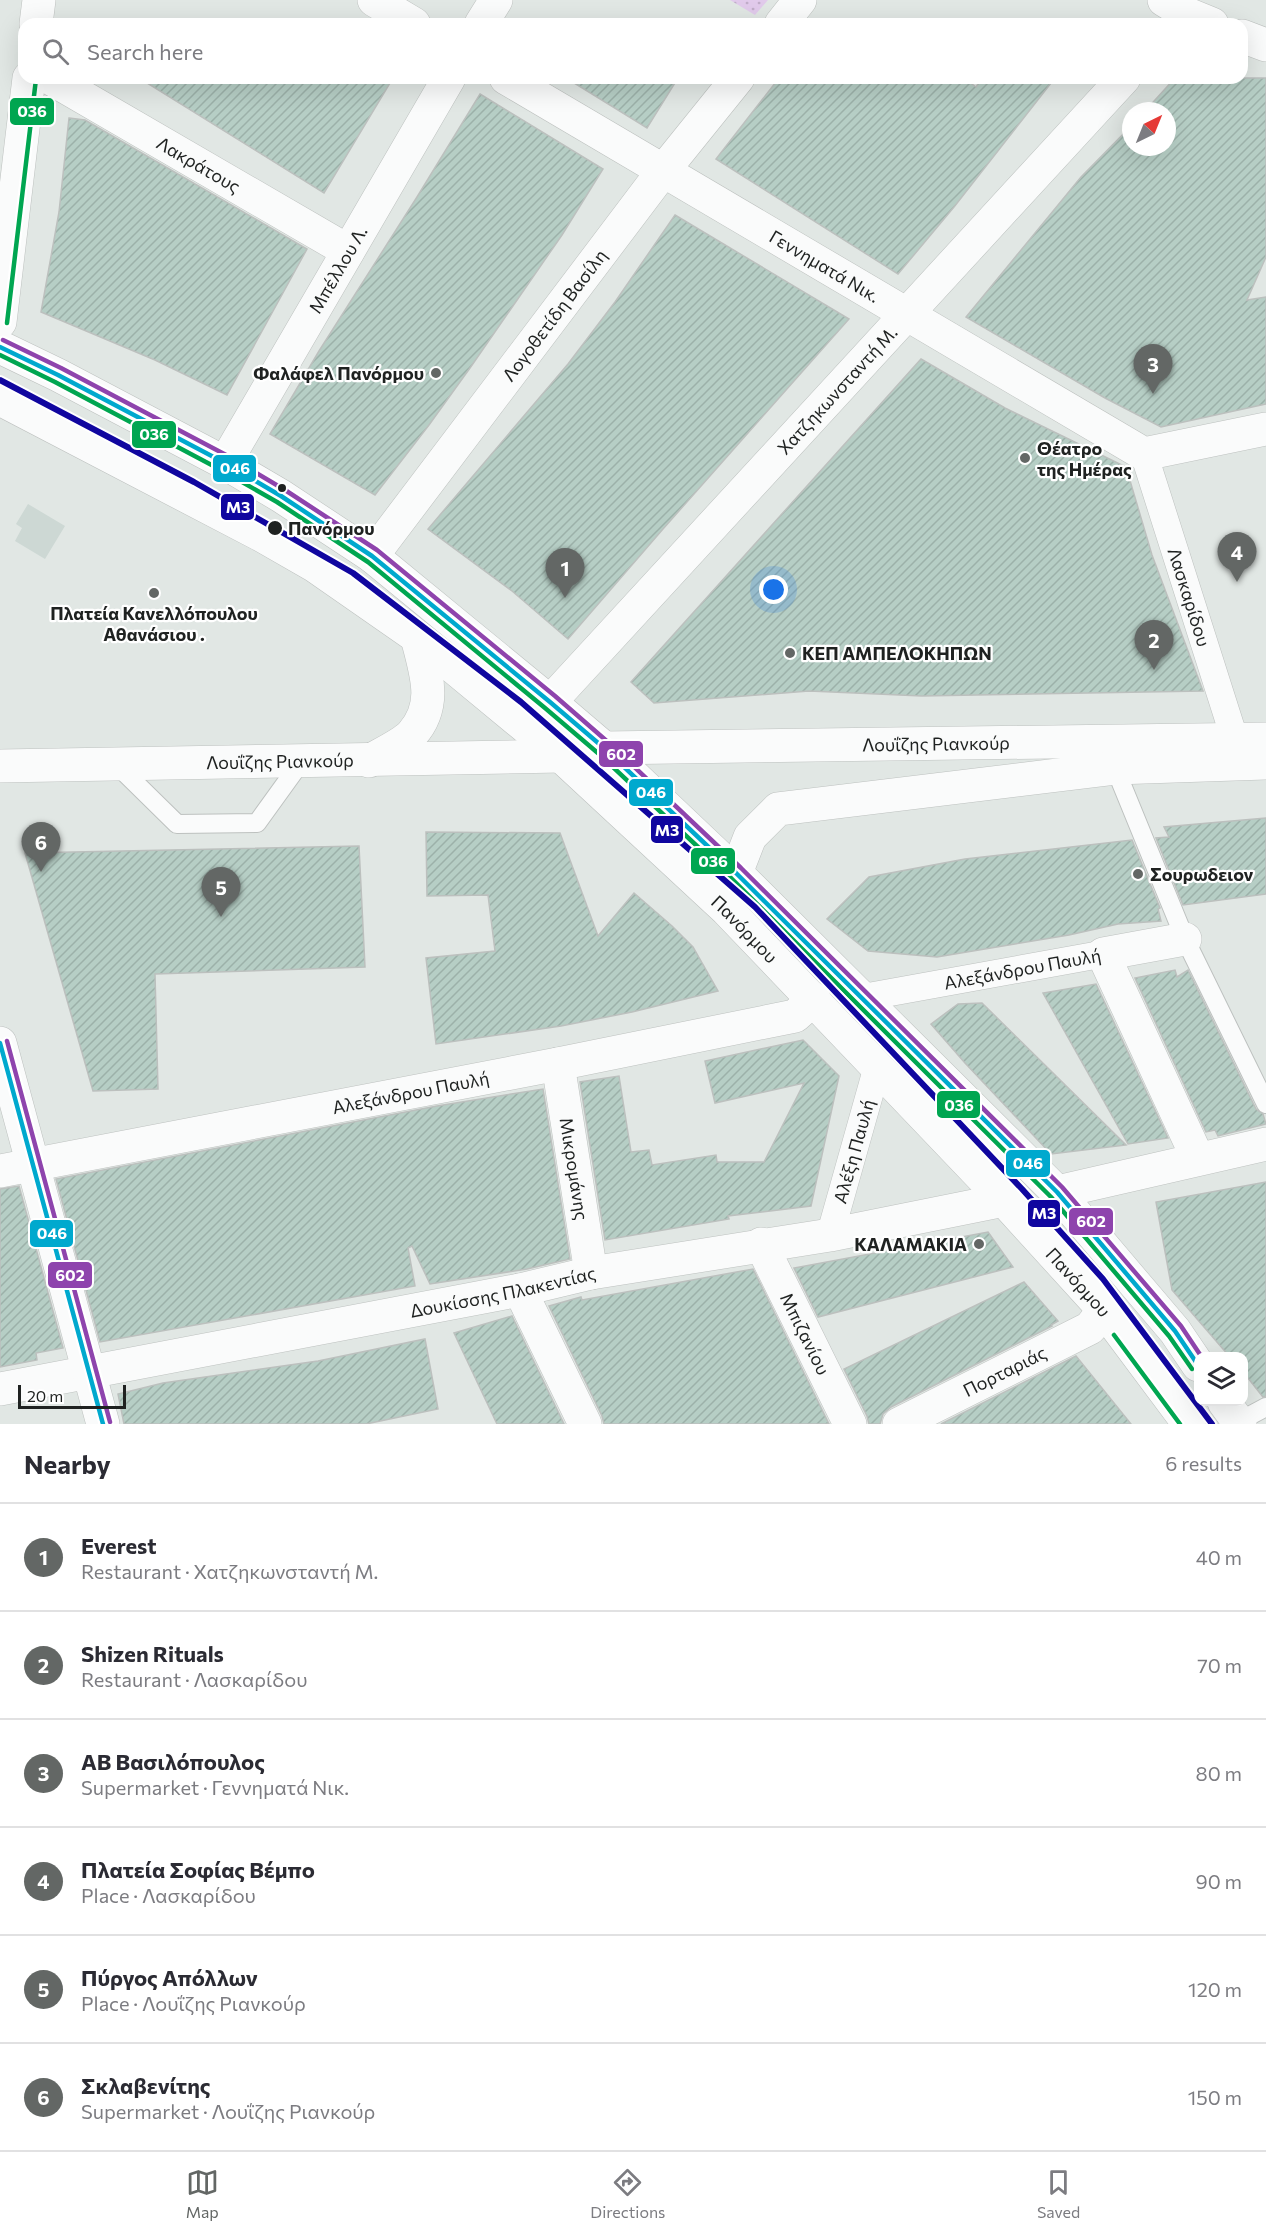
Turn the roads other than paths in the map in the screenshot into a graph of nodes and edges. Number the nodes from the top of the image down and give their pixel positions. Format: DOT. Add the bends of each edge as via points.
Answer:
graph roads {
  1 [pos="39,0"];
  2 [pos="374,0"];
  3 [pos="496,0"];
  4 [pos="800,0"];
  5 [pos="37,18"];
  6 [pos="404,18"];
  7 [pos="485,18"];
  8 [pos="786,18"];
  9 [pos="1248,38"];
  10 [pos="1266,45"];
  11 [pos="28,84"];
  12 [pos="60,84"];
  13 [pos="445,84"];
  14 [pos="516,84"];
  15 [pos="733,84"];
  16 [pos="1118,84"];
  17 [pos="663,171"];
  18 [pos="348,251"];
  19 [pos="906,313"];
  20 [pos="0,322"];
  21 [pos="0,347"];
  22 [pos="0,399"];
  23 [pos="1266,429"];
  24 [pos="1144,454"];
  25 [pos="225,463"];
  26 [pos="372,555"];
  27 [pos="417,637"];
  28 [pos="550,702"];
  29 [pos="604,748"];
  30 [pos="561,756"];
  31 [pos="1258,758"];
  32 [pos="369,761"];
  33 [pos="301,762"];
  34 [pos="117,765"];
  35 [pos="0,766"];
  36 [pos="1116,768"];
  37 [pos="736,873"];
  38 [pos="1185,939"];
  39 [pos="1103,954"];
  40 [pos="860,998"];
  41 [pos="814,999"];
  42 [pos="0,1043"];
  43 [pos="558,1064"];
  44 [pos="876,1068"];
  45 [pos="1266,1104"];
  46 [pos="1266,1144"];
  47 [pos="1198,1159"];
  48 [pos="32,1165"];
  49 [pos="0,1172"];
  50 [pos="1057,1192"];
  51 [pos="1004,1200"];
  52 [pos="830,1234"];
  53 [pos="761,1244"];
  54 [pos="591,1273"];
  55 [pos="520,1290"];
  56 [pos="1104,1310"];
  57 [pos="1194,1359"];
  58 [pos="89,1371"];
  59 [pos="0,1389"];
  60 [pos="1185,1423"];
  61 [pos="104,1424"];
  62 [pos="585,1424"];
  63 [pos="849,1424"];
  64 [pos="899,1424"];
  1 -- 5 [label="street"];
  2 -- 6 [label="street"];
  3 -- 7 [label="street"];
  4 -- 8 [label="street"];
  9 -- 10 [label="street"];
  11 -- 20 [label="street"];
  12 -- 18 [label="street, Λακράτους"];
  13 -- 18 [label="street, Μπέλλου Λ."];
  14 -- 17 [label="street, Γεννηματά Νικ."];
  15 -- 17 [label="street, Λογοθετίδη Βασίλη"];
  16 -- 19 [label="street, Χατζηκωνσταντή Μ."];
  17 -- 19 [label="street, Γεννηματά Νικ."];
  17 -- 26 [label="street, Λογοθετίδη Βασίλη"];
  18 -- 25 [label="street, Μπέλλου Λ."];
  19 -- 24 [label="street, Γεννηματά Νικ."];
  19 -- 28 [label="street, Χατζηκωνσταντή Μ."];
  21 -- 25 [label="street, Πανόρμου"];
  22 -- 27 [label="street, Πανόρμου" via="261,535 315,566"];
  23 -- 24 [label="street"];
  24 -- 31 [label="street, Λασκαρίδου"];
  25 -- 26 [label="street, Πανόρμου"];
  26 -- 28 [label="street, Πανόρμου"];
  27 -- 30 [label="street, Πανόρμου"];
  27 -- 32 [label="street" via="430,688 426,713 412,735"];
  28 -- 29 [label="street, Πανόρμου"];
  29 -- 31 [label="street, Λουΐζης Ριανκούρ"];
  29 -- 37 [label="street, Πανόρμου"];
  30 -- 32 [label="street, Λουΐζης Ριανκούρ"];
  30 -- 41 [label="street, Πανόρμου" via="727,910"];
  31 -- 36 [label="street"];
  32 -- 33 [label="street, Λουΐζης Ριανκούρ"];
  33 -- 34 [label="street, Λουΐζης Ριανκούρ"];
  33 -- 34 [label="lane" via="257,823 211,824 177,824"];
  34 -- 35 [label="street, Λουΐζης Ριανκούρ"];
  36 -- 37 [label="street" via="778,808 750,837"];
  36 -- 38 [label="lane"];
  37 -- 40 [label="street, Πανόρμου"];
  38 -- 39 [label="street, Αλεξάνδρου Παυλή"];
  38 -- 45 [label="lane"];
  39 -- 40 [label="street, Αλεξάνδρου Παυλή"];
  39 -- 47 [label="street"];
  40 -- 50 [label="street, Πανόρμου"];
  41 -- 43 [label="street, Αλεξάνδρου Παυλή" via="795,1016"];
  41 -- 44 [label="street, Πανόρμου"];
  42 -- 48 [label="street"];
  43 -- 48 [label="street, Αλεξάνδρου Παυλή"];
  43 -- 54 [label="street, Μικρομάνης"];
  44 -- 51 [label="street, Πανόρμου"];
  44 -- 52 [label="street, Αλέξη Παυλή"];
  46 -- 47 [label="street"];
  47 -- 50 [label="street"];
  48 -- 49 [label="street, Αλεξάνδρου Παυλή"];
  48 -- 58 [label="street"];
  50 -- 57 [label="street, Πανόρμου" via="1175,1331"];
  51 -- 52 [label="street, Δουκίσσης Πλακεντίας"];
  51 -- 56 [label="street, Πανόρμου"];
  52 -- 53 [label="street, Δουκίσσης Πλακεντίας"];
  53 -- 54 [label="street, Δουκίσσης Πλακεντίας"];
  53 -- 63 [label="street, Μπιζανίου"];
  54 -- 55 [label="street, Δουκίσσης Πλακεντίας"];
  55 -- 58 [label="street, Δουκίσσης Πλακεντίας"];
  55 -- 62 [label="street"];
  56 -- 60 [label="street, Πανόρμου"];
  56 -- 64 [label="street, Πορταριάς" via="1090,1328"];
  58 -- 59 [label="street, Δουκίσσης Πλακεντίας"];
  58 -- 61 [label="street"];
}
